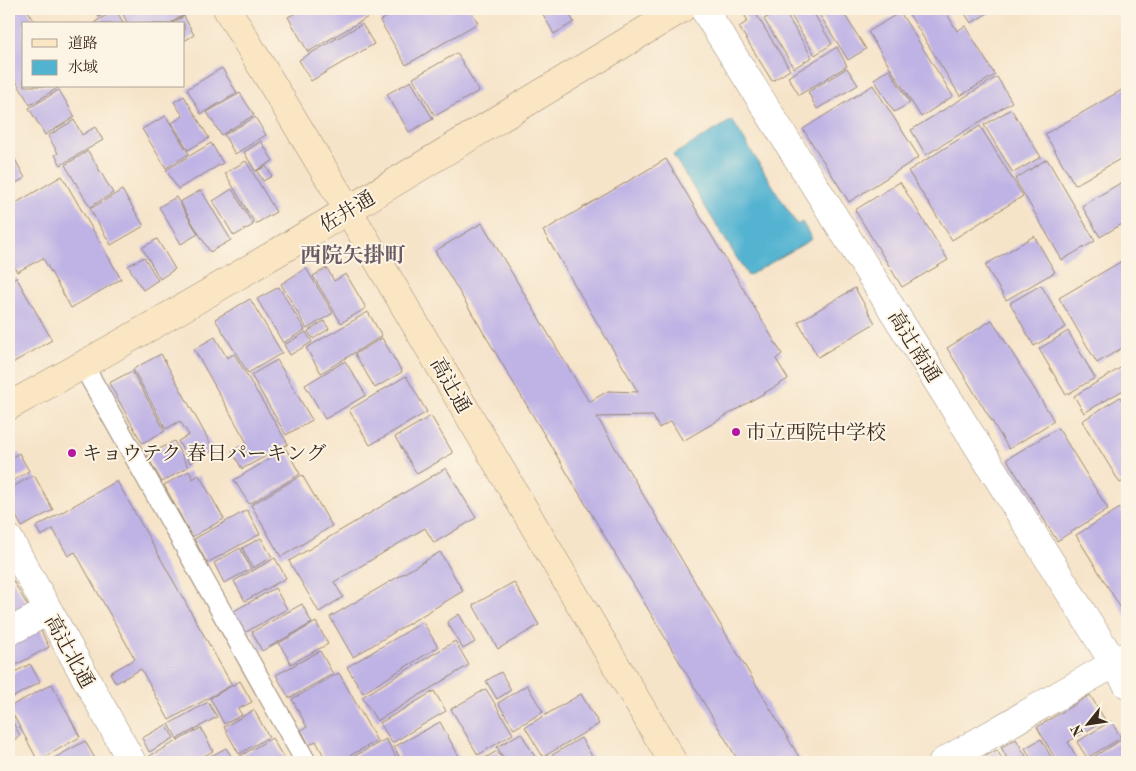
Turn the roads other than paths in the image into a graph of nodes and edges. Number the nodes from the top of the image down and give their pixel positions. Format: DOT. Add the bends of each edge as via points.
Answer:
graph roads {
  1 [pos="227,9"];
  2 [pos="681,9"];
  3 [pos="704,9"];
  4 [pos="348,210"];
  5 [pos="83,365"];
  6 [pos="9,406"];
  7 [pos="9,539"];
  8 [pos="48,610"];
  9 [pos="9,632"];
  10 [pos="1123,668"];
  11 [pos="132,762"];
  12 [pos="306,762"];
  13 [pos="673,762"];
  14 [pos="943,762"];
  1 -- 4 [label="street, 高辻通"];
  2 -- 4 [label="street, 佐井通"];
  3 -- 10 [label="street, 高辻南通"];
  4 -- 5 [label="street, 佐井通"];
  4 -- 13 [label="street, 高辻通"];
  5 -- 6 [label="street, 佐井通"];
  5 -- 12 [label="lane"];
  7 -- 8 [label="street, 高辻北通"];
  8 -- 9 [label="street"];
  8 -- 11 [label="street, 高辻北通"];
  10 -- 14 [label="street"];
}
